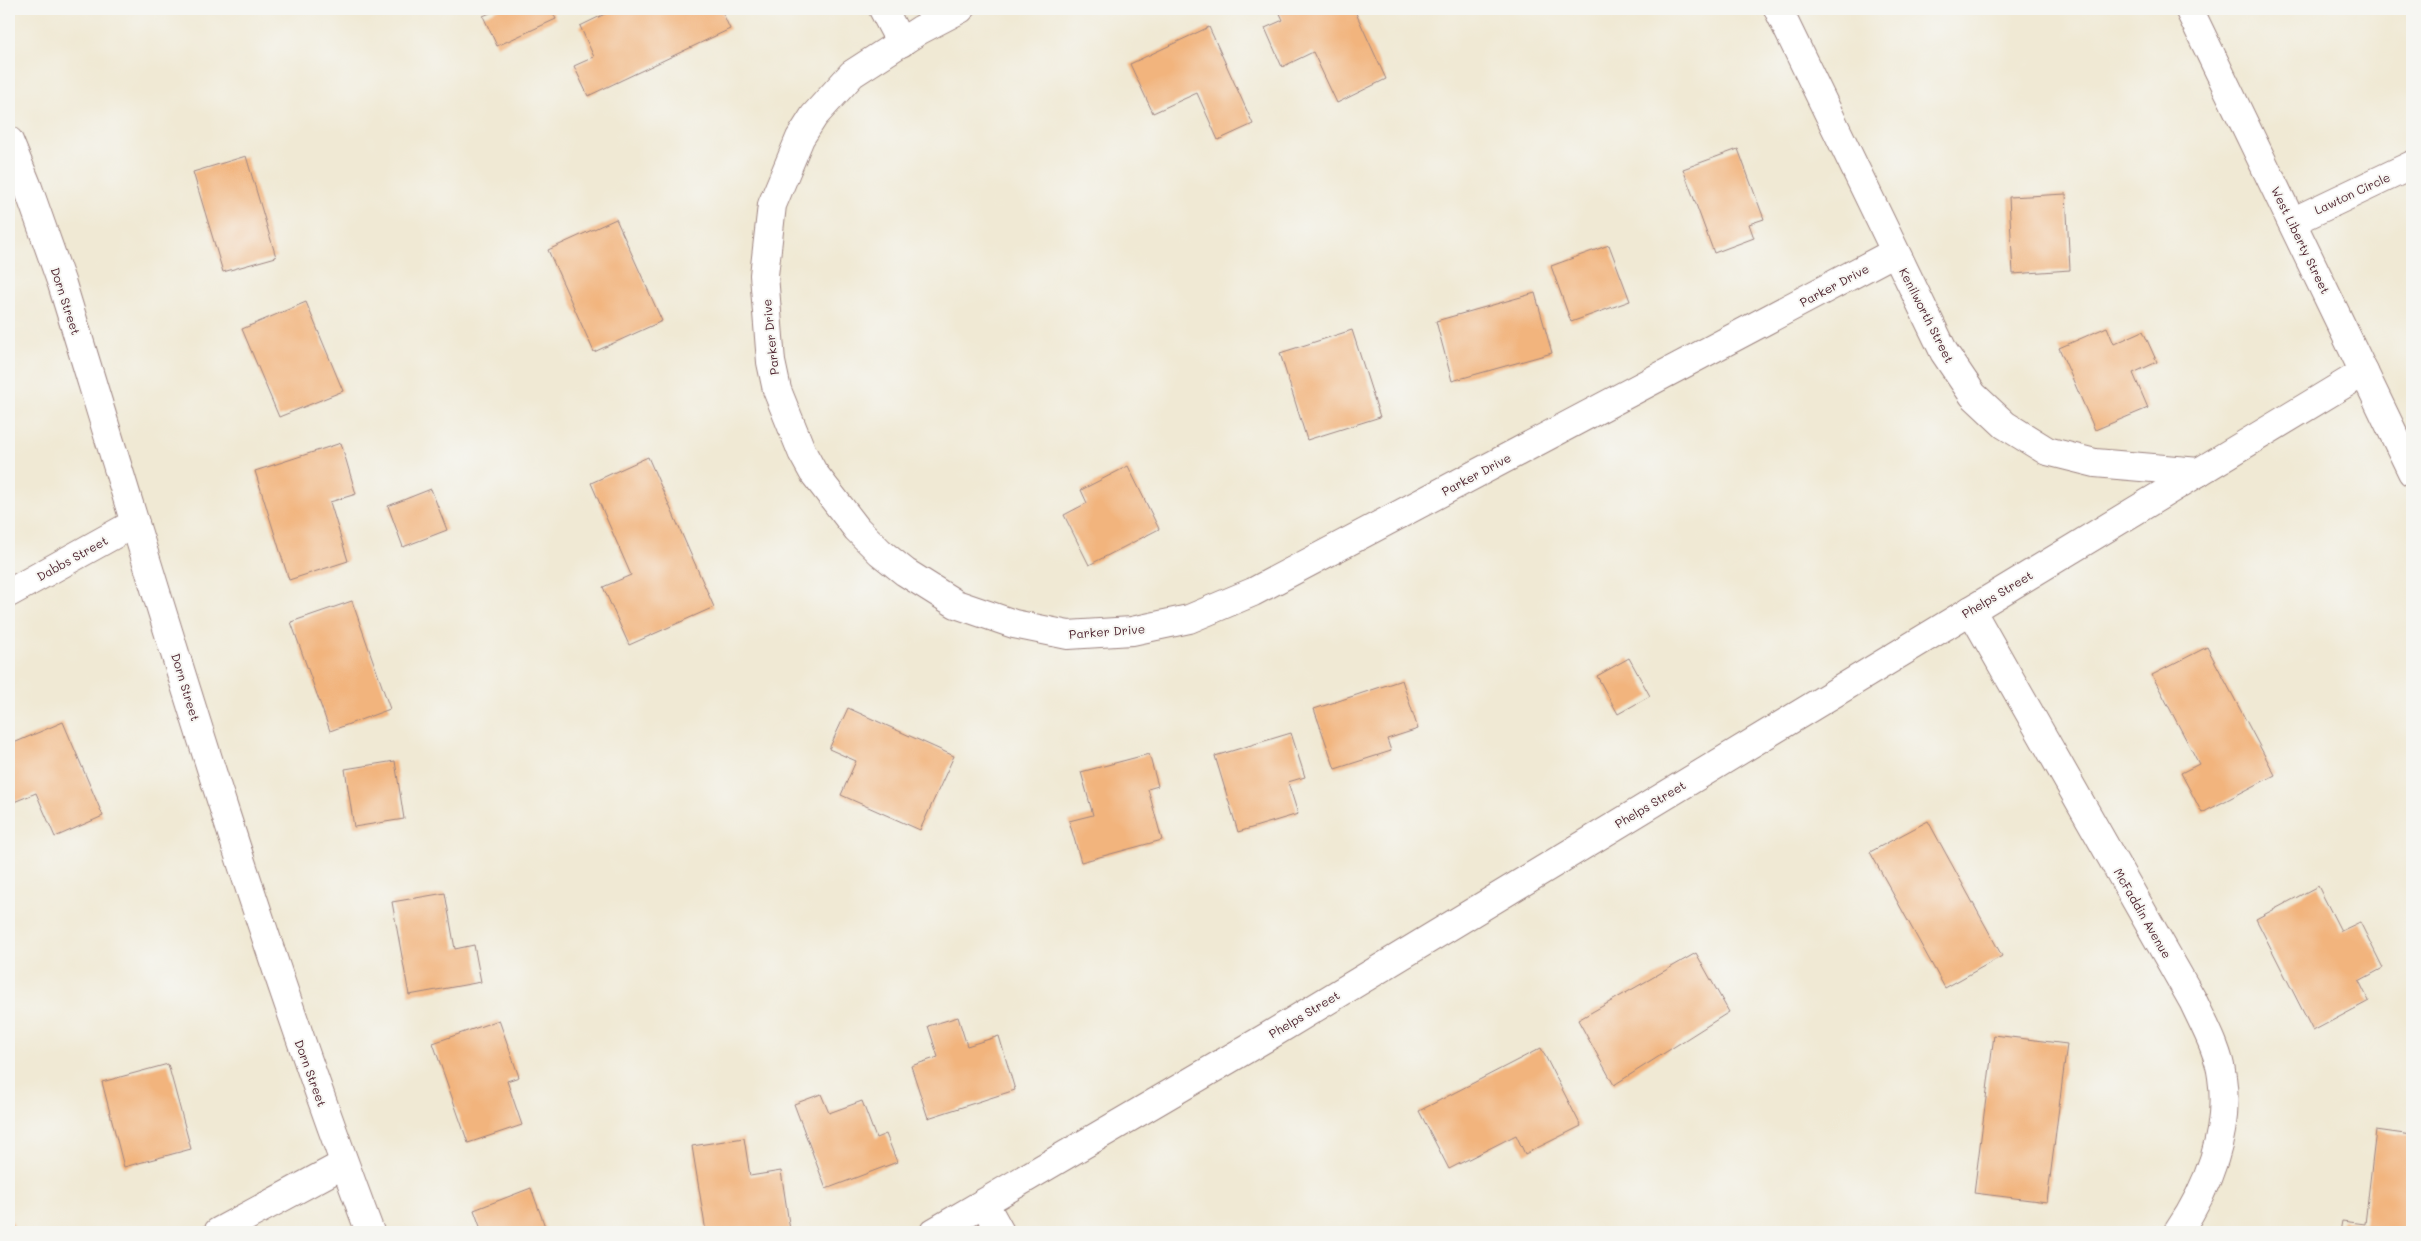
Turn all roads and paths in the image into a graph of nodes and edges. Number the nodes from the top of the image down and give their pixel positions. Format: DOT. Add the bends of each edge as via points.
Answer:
graph roads {
  1 [pos="883,9"];
  2 [pos="960,9"];
  3 [pos="1778,9"];
  4 [pos="2189,9"];
  5 [pos="901,43"];
  6 [pos="9,141"];
  7 [pos="2412,165"];
  8 [pos="2292,222"];
  9 [pos="1895,252"];
  10 [pos="2364,372"];
  11 [pos="2199,472"];
  12 [pos="2412,472"];
  13 [pos="135,523"];
  14 [pos="9,592"];
  15 [pos="1970,610"];
  16 [pos="344,1164"];
  17 [pos="984,1203"];
  18 [pos="218,1232"];
  19 [pos="370,1232"];
  20 [pos="934,1232"];
  21 [pos="1000,1232"];
  22 [pos="2178,1232"];
  1 -- 5 [label="street"];
  2 -- 5 [label="street, Parker Drive"];
  3 -- 9 [label="street, Kenilworth Street"];
  4 -- 8 [label="street, West Liberty Street"];
  5 -- 9 [label="street, Parker Drive" via="852,74 814,116 800,138 772,204 764,275 776,390 813,472 857,529 880,552 956,604 1014,624 1068,635 1132,631 1189,619 1253,592"];
  6 -- 13 [label="street, Dorn Street" via="62,284"];
  7 -- 8 [label="street, Lawton Circle"];
  8 -- 10 [label="street, West Liberty Street"];
  9 -- 11 [label="street, Kenilworth Street" via="1944,352 1973,395 2005,425 2047,451 2096,463"];
  10 -- 11 [label="street, Phelps Street"];
  10 -- 12 [label="street, West Liberty Street"];
  11 -- 15 [label="street, Phelps Street"];
  13 -- 14 [label="street, Dabbs Street"];
  13 -- 16 [label="street, Dorn Street" via="253,903"];
  15 -- 17 [label="street, Phelps Street" via="1267,1037"];
  15 -- 22 [label="street, McFaddin Avenue" via="2193,1001 2214,1049 2222,1077 2222,1126 2209,1178"];
  16 -- 18 [label="street"];
  16 -- 19 [label="street, Dorn Street"];
  17 -- 20 [label="street, Phelps Street"];
  17 -- 21 [label="street"];
}
